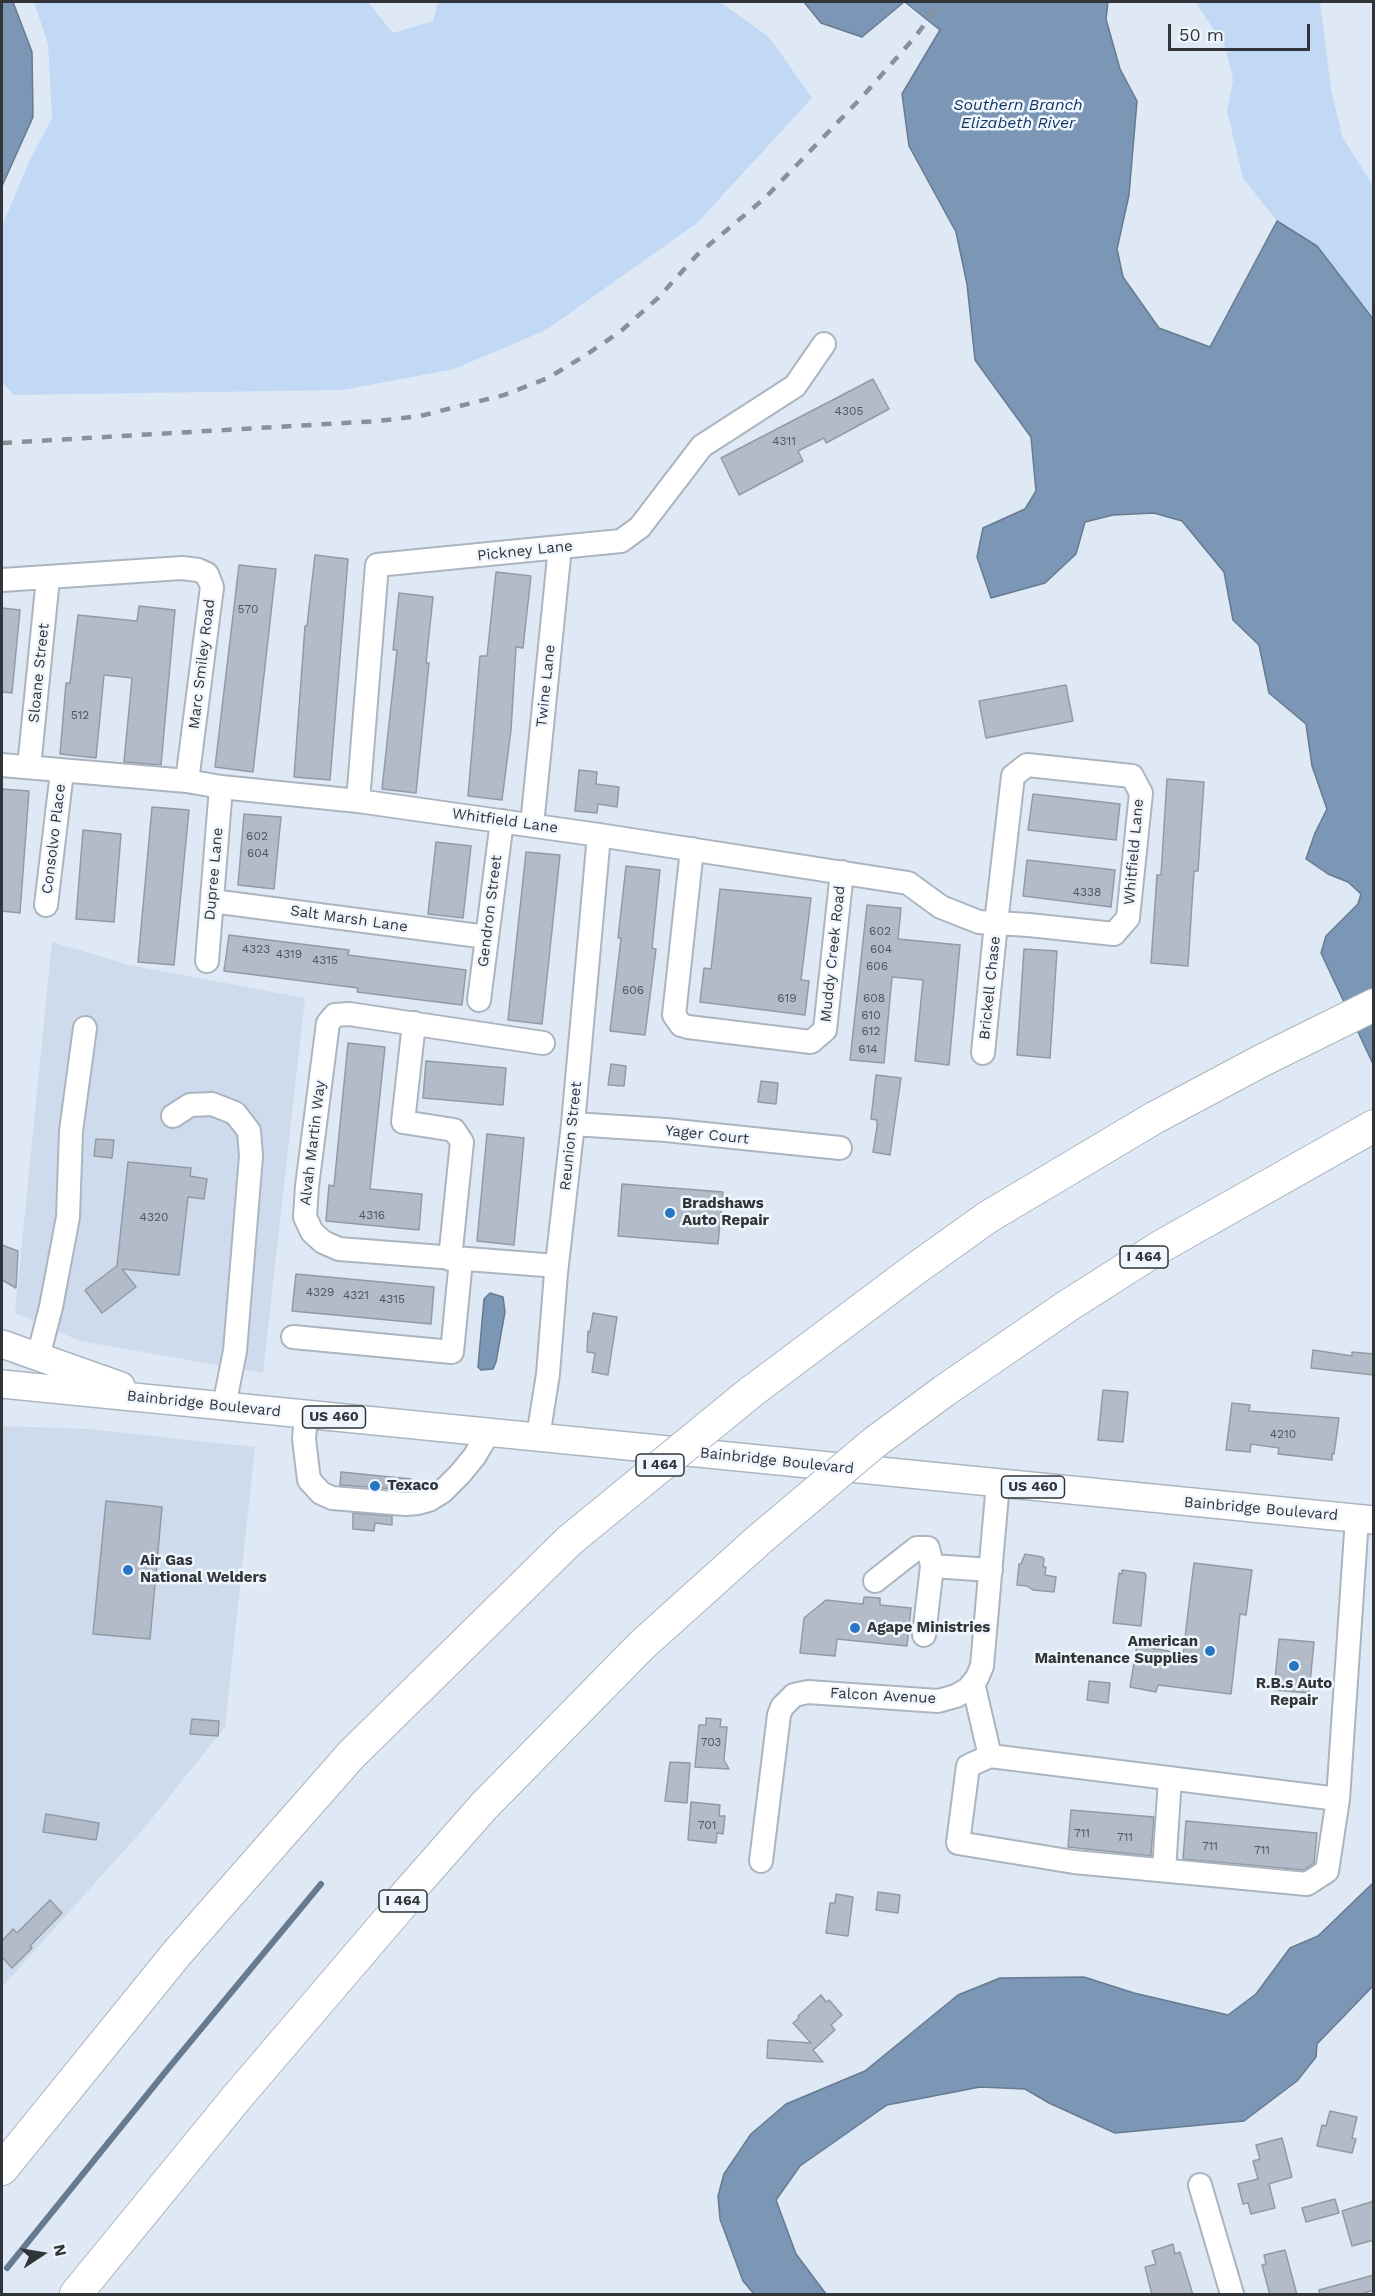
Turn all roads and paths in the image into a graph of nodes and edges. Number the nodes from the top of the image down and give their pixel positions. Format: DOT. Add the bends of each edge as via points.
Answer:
graph roads {
  1 [pos="824,344"];
  2 [pos="560,547"];
  3 [pos="48,578"];
  4 [pos="2,580"];
  5 [pos="2,765"];
  6 [pos="29,767"];
  7 [pos="62,772"];
  8 [pos="187,781"];
  9 [pos="221,787"];
  10 [pos="357,801"];
  11 [pos="502,821"];
  12 [pos="532,825"];
  13 [pos="599,835"];
  14 [pos="692,849"];
  15 [pos="842,872"];
  16 [pos="212,901"];
  17 [pos="46,905"];
  18 [pos="996,923"];
  19 [pos="487,937"];
  20 [pos="207,961"];
  21 [pos="479,1000"];
  22 [pos="1374,1005"];
  23 [pos="414,1023"];
  24 [pos="85,1028"];
  25 [pos="543,1043"];
  26 [pos="983,1053"];
  27 [pos="173,1116"];
  28 [pos="573,1124"];
  29 [pos="1363,1131"];
  30 [pos="840,1148"];
  31 [pos="455,1260"];
  32 [pos="557,1266"];
  33 [pos="293,1337"];
  34 [pos="2,1344"];
  35 [pos="38,1357"];
  36 [pos="2,1384"];
  37 [pos="158,1400"];
  38 [pos="224,1406"];
  39 [pos="306,1414"];
  40 [pos="489,1432"];
  41 [pos="538,1437"];
  42 [pos="998,1484"];
  43 [pos="1365,1519"];
  44 [pos="932,1566"];
  45 [pos="991,1570"];
  46 [pos="875,1581"];
  47 [pos="924,1635"];
  48 [pos="973,1683"];
  49 [pos="990,1756"];
  50 [pos="1170,1778"];
  51 [pos="1338,1798"];
  52 [pos="761,1862"];
  53 [pos="1164,1870"];
  54 [pos="2,2169"];
  55 [pos="1200,2185"];
  56 [pos="76,2295"];
  57 [pos="1232,2295"];
  1 -- 2 [label="street, Pickney Lane" via="795,386 702,446 632,535 621,541"];
  2 -- 10 [label="street, Pickney Lane" via="377,565"];
  2 -- 12 [label="street, Twine Lane"];
  3 -- 4 [label="street, Marc Smiley Road"];
  3 -- 6 [label="street, Sloane Street"];
  3 -- 8 [label="street, Marc Smiley Road" via="182,568 207,574 212,587"];
  5 -- 6 [label="street, Whitfield Lane"];
  6 -- 7 [label="street, Whitfield Lane"];
  7 -- 8 [label="street, Whitfield Lane"];
  7 -- 17 [label="street, Consolvo Place"];
  8 -- 9 [label="street, Whitfield Lane"];
  9 -- 10 [label="street, Whitfield Lane"];
  9 -- 16 [label="street, Dupree Lane"];
  10 -- 11 [label="street, Whitfield Lane"];
  11 -- 12 [label="street, Whitfield Lane"];
  11 -- 19 [label="street, Gendron Street"];
  12 -- 13 [label="street, Whitfield Lane"];
  13 -- 14 [label="street, Whitfield Lane"];
  13 -- 28 [label="street, Reunion Street"];
  14 -- 15 [label="street, Whitfield Lane"];
  14 -- 15 [label="street, Muddy Creek Road" via="674,1015 681,1025 688,1027 811,1042 825,1030"];
  15 -- 18 [label="street, Whitfield Lane" via="908,883 941,907 979,922"];
  16 -- 19 [label="street, Salt Marsh Lane"];
  16 -- 20 [label="street, Dupree Lane"];
  18 -- 18 [label="street, Whitfield Lane" via="1114,934 1128,918 1141,793 1132,776 1027,765 1013,776"];
  18 -- 26 [label="street, Brickell Chase"];
  19 -- 21 [label="street, Gendron Street"];
  22 -- 54 [label="highway, I 464, bridge" via="1154,1118 988,1217 751,1392 570,1540 351,1755 178,1952"];
  23 -- 25 [label="street, Alvah Martin Way"];
  23 -- 31 [label="street" via="403,1122 454,1130 462,1142"];
  23 -- 31 [label="street, Alvah Martin Way" via="349,1014 335,1015 328,1023 305,1217 312,1232 339,1249"];
  24 -- 35 [label="street" via="71,1131 68,1217"];
  27 -- 38 [label="street" via="190,1105 212,1104 235,1113 249,1131 251,1156 235,1351"];
  28 -- 30 [label="street, Yager Court"];
  28 -- 32 [label="street, Reunion Street"];
  29 -- 56 [label="highway, I 464, bridge" via="1160,1247 944,1390 761,1538 642,1645 484,1806 404,1897"];
  31 -- 32 [label="street, Alvah Martin Way"];
  31 -- 33 [label="street" via="452,1352"];
  32 -- 41 [label="street, Reunion Street"];
  34 -- 35 [label="main road, US 460"];
  35 -- 37 [label="main road, US 460"];
  36 -- 37 [label="main road, Bainbridge Boulevard / US 460"];
  37 -- 38 [label="main road, Bainbridge Boulevard / US 460"];
  38 -- 39 [label="main road, Bainbridge Boulevard / US 460"];
  39 -- 40 [label="main road, Bainbridge Boulevard / US 460"];
  39 -- 40 [label="street" via="304,1438 309,1480 332,1498 406,1504 429,1500 460,1474"];
  40 -- 41 [label="main road, Bainbridge Boulevard / US 460"];
  41 -- 42 [label="main road, Bainbridge Boulevard / US 460"];
  42 -- 43 [label="main road, Bainbridge Boulevard / US 460"];
  42 -- 45 [label="street"];
  43 -- 51 [label="street"];
  44 -- 45 [label="street"];
  44 -- 46 [label="street" via="928,1548 917,1548"];
  44 -- 47 [label="street"];
  45 -- 48 [label="street" via="982,1666"];
  48 -- 49 [label="street"];
  48 -- 52 [label="street, Falcon Avenue" via="956,1696 938,1701 808,1692 794,1695 779,1715"];
  49 -- 50 [label="street"];
  49 -- 53 [label="street" via="968,1766 958,1843 1074,1862"];
  50 -- 51 [label="street"];
  50 -- 53 [label="street"];
  51 -- 53 [label="street" via="1328,1871 1307,1884"];
  55 -- 57 [label="street"];
}
